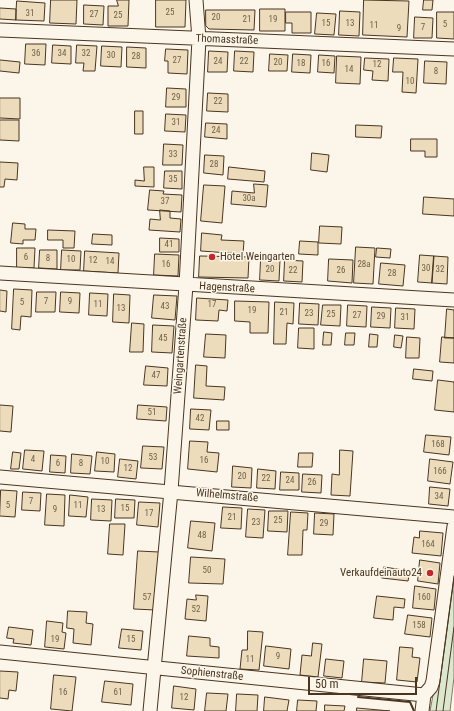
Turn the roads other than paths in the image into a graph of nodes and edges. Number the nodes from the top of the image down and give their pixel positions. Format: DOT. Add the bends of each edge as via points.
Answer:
graph roads {
  1 [pos="196,0"];
  2 [pos="0,30"];
  3 [pos="199,39"];
  4 [pos="454,49"];
  5 [pos="0,273"];
  6 [pos="186,285"];
  7 [pos="454,300"];
  8 [pos="0,477"];
  9 [pos="171,491"];
  10 [pos="454,517"];
  11 [pos="454,526"];
  12 [pos="0,652"];
  13 [pos="154,668"];
  14 [pos="424,695"];
  15 [pos="150,711"];
  16 [pos="422,711"];
  1 -- 3 [label="street, Weingartenstraße"];
  2 -- 3 [label="street, Thomasstraße"];
  3 -- 4 [label="street, Thomasstraße"];
  3 -- 6 [label="street, Weingartenstraße"];
  5 -- 6 [label="street, Hagenstraße"];
  6 -- 7 [label="street, Hagenstraße"];
  6 -- 9 [label="street, Weingartenstraße"];
  8 -- 9 [label="street, Wilhelmstraße"];
  9 -- 10 [label="street, Wilhelmstraße"];
  9 -- 13 [label="street, Weingartenstraße"];
  11 -- 14 [label="street" via="433,681"];
  12 -- 13 [label="street, Sophienstraße"];
  13 -- 14 [label="street, Sophienstraße"];
  13 -- 15 [label="street, Weingartenstraße"];
  14 -- 16 [label="street"];
}
